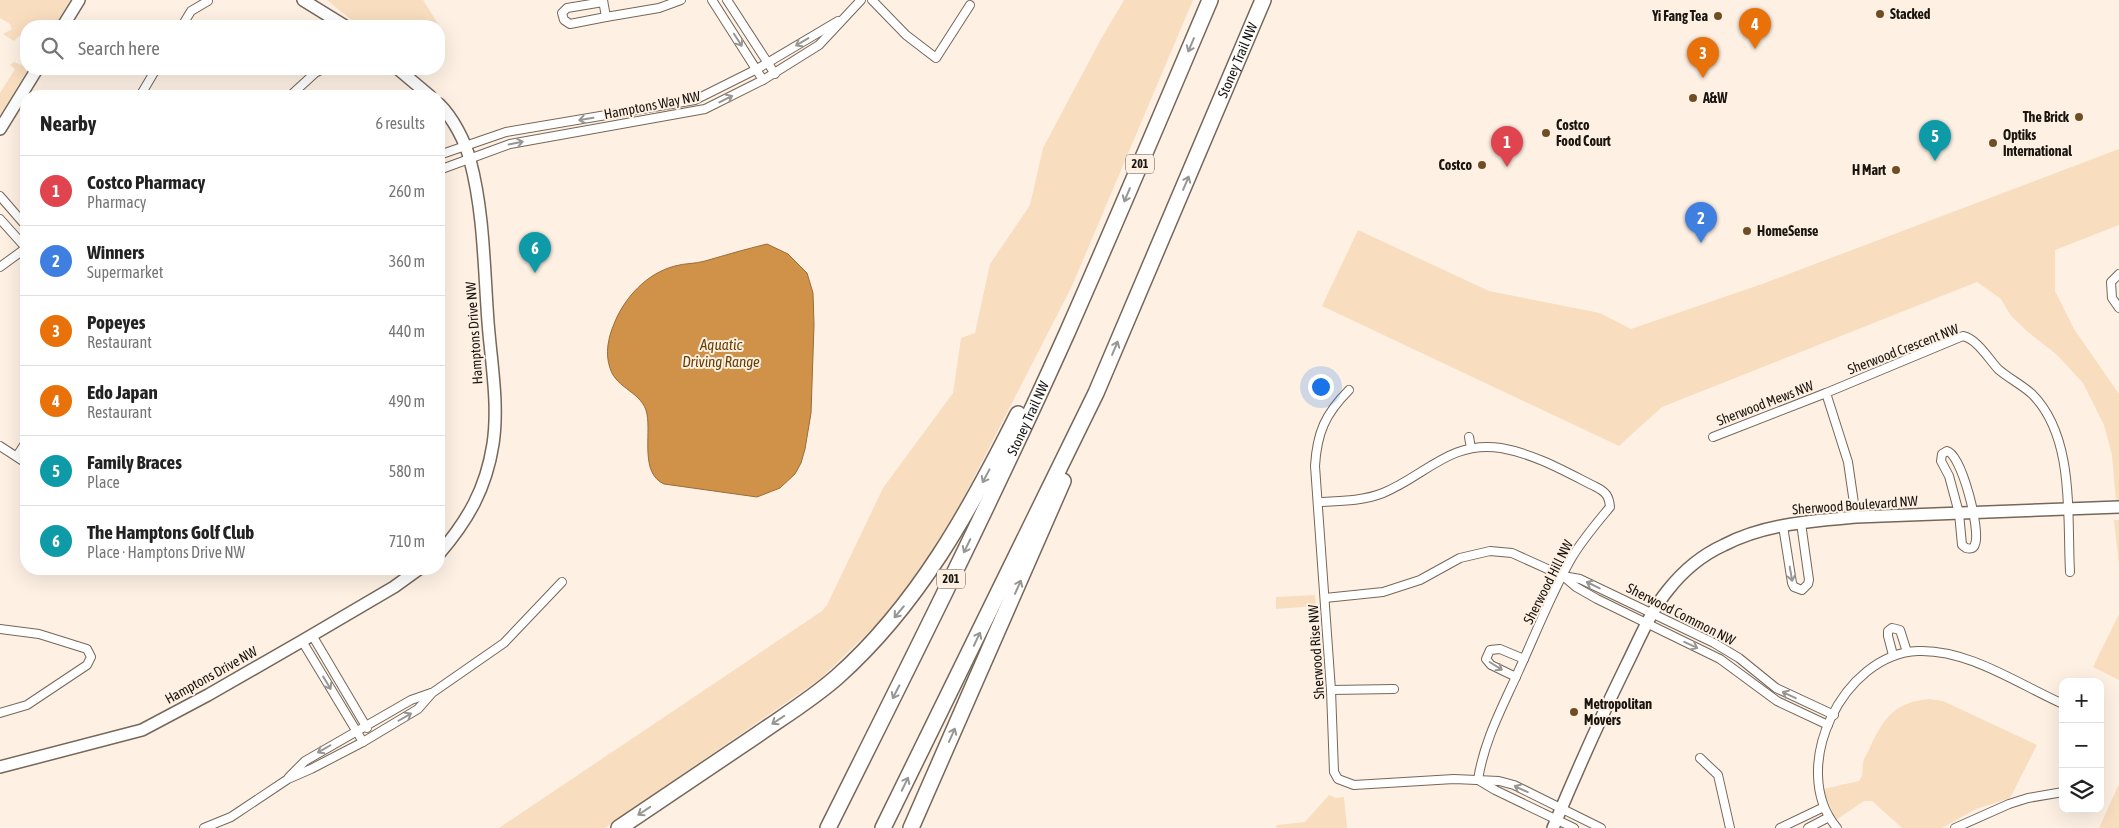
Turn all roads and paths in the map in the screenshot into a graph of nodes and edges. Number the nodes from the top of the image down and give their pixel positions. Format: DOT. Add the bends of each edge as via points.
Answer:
graph roads {
  1 [pos="80,0"];
  2 [pos="303,0"];
  3 [pos="319,0"];
  4 [pos="681,0"];
  5 [pos="712,0"];
  6 [pos="727,0"];
  7 [pos="861,0"];
  8 [pos="872,0"];
  9 [pos="1210,0"];
  10 [pos="1263,0"];
  11 [pos="1273,0"];
  12 [pos="208,1"];
  13 [pos="603,1"];
  14 [pos="970,5"];
  15 [pos="606,17"];
  16 [pos="845,18"];
  17 [pos="67,20"];
  18 [pos="186,20"];
  19 [pos="336,20"];
  20 [pos="340,20"];
  21 [pos="768,62"];
  22 [pos="756,69"];
  23 [pos="775,74"];
  24 [pos="33,75"];
  25 [pos="152,75"];
  26 [pos="313,75"];
  27 [pos="405,75"];
  28 [pos="763,80"];
  29 [pos="24,90"];
  30 [pos="144,90"];
  31 [pos="297,90"];
  32 [pos="423,90"];
  33 [pos="20,97"];
  34 [pos="445,112"];
  35 [pos="622,113"];
  36 [pos="624,124"];
  37 [pos="0,129"];
  38 [pos="1202,144"];
  39 [pos="465,145"];
  40 [pos="445,153"];
  41 [pos="470,158"];
  42 [pos="445,168"];
  43 [pos="0,196"];
  44 [pos="0,218"];
  45 [pos="20,219"];
  46 [pos="20,241"];
  47 [pos="20,252"];
  48 [pos="0,267"];
  49 [pos="2119,274"];
  50 [pos="2119,308"];
  51 [pos="1069,327"];
  52 [pos="1349,390"];
  53 [pos="1096,393"];
  54 [pos="1826,393"];
  55 [pos="1469,437"];
  56 [pos="1713,437"];
  57 [pos="0,446"];
  58 [pos="1471,448"];
  59 [pos="20,450"];
  60 [pos="16,456"];
  61 [pos="20,459"];
  62 [pos="1319,502"];
  63 [pos="2119,507"];
  64 [pos="2067,510"];
  65 [pos="1959,513"];
  66 [pos="1973,513"];
  67 [pos="1856,517"];
  68 [pos="1801,523"];
  69 [pos="1783,526"];
  70 [pos="445,547"];
  71 [pos="2070,572"];
  72 [pos="411,575"];
  73 [pos="1563,576"];
  74 [pos="562,582"];
  75 [pos="1325,598"];
  76 [pos="1652,613"];
  77 [pos="1647,624"];
  78 [pos="0,629"];
  79 [pos="307,638"];
  80 [pos="1907,652"];
  81 [pos="1893,655"];
  82 [pos="1524,659"];
  83 [pos="1516,677"];
  84 [pos="1394,689"];
  85 [pos="1331,690"];
  86 [pos="432,692"];
  87 [pos="2059,702"];
  88 [pos="0,713"];
  89 [pos="1834,715"];
  90 [pos="1828,725"];
  91 [pos="366,726"];
  92 [pos="355,731"];
  93 [pos="373,736"];
  94 [pos="362,742"];
  95 [pos="1700,758"];
  96 [pos="0,767"];
  97 [pos="288,779"];
  98 [pos="1478,780"];
  99 [pos="2059,793"];
  100 [pos="1824,807"];
  101 [pos="1562,808"];
  102 [pos="1829,817"];
  103 [pos="1555,823"];
  104 [pos="885,825"];
  105 [pos="1968,825"];
  106 [pos="204,828"];
  107 [pos="619,828"];
  108 [pos="828,828"];
  109 [pos="912,828"];
  110 [pos="1574,828"];
  111 [pos="1601,828"];
  112 [pos="1730,828"];
  113 [pos="1780,828"];
  114 [pos="1808,828"];
  115 [pos="1837,828"];
  116 [pos="1955,828"];
  1 -- 17 [label="street"];
  2 -- 19 [label="street"];
  3 -- 20 [label="street"];
  4 -- 15 [label="street" via="659,8"];
  5 -- 22 [label="street, one-way"];
  6 -- 21 [label="street"];
  7 -- 16 [label="street, Hamptons Way NW"];
  8 -- 14 [label="street" via="906,35 936,58"];
  9 -- 51 [label="highway, Stoney Trail NW / 201, one-way"];
  10 -- 38 [label="highway, Stoney Trail NW"];
  11 -- 38 [label="highway" via="1246,64"];
  12 -- 18 [label="street" via="191,11"];
  13 -- 15 [label="street"];
  13 -- 15 [label="street" via="567,8 562,14 570,24"];
  16 -- 21 [label="street, Hamptons Way NW, one-way"];
  16 -- 23 [label="street, Hamptons Way NW" via="819,45"];
  21 -- 22 [label="street, Hamptons Way NW"];
  21 -- 23 [label="street"];
  22 -- 28 [label="street"];
  22 -- 35 [label="street, Hamptons Way NW" via="695,100"];
  23 -- 28 [label="street, Hamptons Way NW"];
  24 -- 29 [label="street"];
  25 -- 30 [label="street"];
  26 -- 31 [label="street"];
  27 -- 32 [label="street"];
  36 -- 28 [label="street, Hamptons Way NW, one-way" via="706,109"];
  33 -- 37 [label="street"];
  34 -- 39 [label="street, Hamptons Drive NW"];
  35 -- 36 [label="street"];
  35 -- 39 [label="street, Hamptons Way NW, one-way" via="506,132"];
  41 -- 36 [label="street, Hamptons Way NW, one-way" via="510,144"];
  53 -- 38 [label="highway, Stoney Trail NW, one-way"];
  39 -- 40 [label="street, Hamptons Way NW"];
  39 -- 41 [label="street, Hamptons Drive NW"];
  41 -- 42 [label="street, Hamptons Way NW"];
  41 -- 70 [label="street, Hamptons Drive NW" via="478,197 494,404 493,443 483,483 464,523"];
  43 -- 45 [label="street"];
  44 -- 46 [label="street"];
  47 -- 48 [label="street"];
  49 -- 50 [label="street" via="2111,282 2112,298"];
  51 -- 107 [label="highway, one-way" via="1056,339 978,492 937,561 878,636 815,696"];
  51 -- 108 [label="highway, Stoney Trail NW / 201, one-way" via="910,665"];
  52 -- 62 [label="street, Sherwood Rise NW" via="1334,404 1317,442 1315,466"];
  104 -- 53 [label="highway, Stoney Trail NW, one-way"];
  109 -- 53 [label="highway, one-way" via="1037,543 1084,431"];
  54 -- 56 [label="street, Sherwood Mews NW"];
  54 -- 64 [label="street, Sherwood Crescent NW" via="1963,336 1973,339 2000,371 2032,394 2050,419 2065,462"];
  54 -- 67 [label="street" via="1848,462"];
  55 -- 58 [label="street"];
  57 -- 60 [label="street"];
  58 -- 62 [label="street, Sherwood Hill NW" via="1436,461 1383,493 1368,498"];
  58 -- 73 [label="street, Sherwood Hill NW" via="1499,448 1534,458 1604,491 1610,507 1588,533"];
  59 -- 60 [label="street"];
  60 -- 61 [label="street"];
  62 -- 75 [label="street, Sherwood Rise NW"];
  63 -- 64 [label="street, Sherwood Boulevard NW"];
  64 -- 66 [label="street, Sherwood Boulevard NW"];
  64 -- 71 [label="street, Sherwood Crescent NW"];
  65 -- 66 [label="street, Sherwood Boulevard NW"];
  65 -- 66 [label="street" via="1962,542 1968,549 1975,546 1976,541"];
  65 -- 66 [label="street" via="1949,476 1941,461 1942,454 1947,451 1954,454 1959,464"];
  65 -- 67 [label="street, Sherwood Boulevard NW"];
  67 -- 68 [label="street, Sherwood Boulevard NW"];
  68 -- 69 [label="street, Sherwood Boulevard NW"];
  69 -- 68 [label="street, one-way" via="1792,583 1794,588 1802,590 1809,580"];
  69 -- 76 [label="street, Sherwood Boulevard NW" via="1746,535 1710,553 1677,580"];
  72 -- 79 [label="street, Hamptons Drive NW"];
  73 -- 75 [label="street, Sherwood Common NW" via="1522,556 1490,551 1460,558 1420,580 1391,590"];
  76 -- 73 [label="street, Sherwood Common NW, one-way" via="1580,579"];
  73 -- 77 [label="street, Sherwood Common NW" via="1576,587"];
  73 -- 82 [label="street, Sherwood Hill NW"];
  74 -- 86 [label="street" via="504,643"];
  75 -- 85 [label="street, Sherwood Rise NW"];
  76 -- 77 [label="street, Sherwood Boulevard NW"];
  89 -- 76 [label="street, Sherwood Common NW, one-way" via="1781,691 1724,648"];
  77 -- 90 [label="street, Sherwood Common NW, one-way" via="1720,659 1777,701"];
  77 -- 101 [label="street, Sherwood Boulevard NW"];
  78 -- 88 [label="street" via="39,634 87,649 91,657 87,665 26,705"];
  79 -- 91 [label="street"];
  79 -- 92 [label="street, one-way"];
  79 -- 96 [label="street, Hamptons Drive NW" via="142,730"];
  80 -- 81 [label="street"];
  80 -- 81 [label="street" via="1900,630 1892,628 1888,633"];
  80 -- 87 [label="street" via="1938,652 1967,659"];
  81 -- 89 [label="street" via="1861,677 1845,694"];
  82 -- 83 [label="street, Sherwood Hill NW"];
  82 -- 83 [label="street, one-way" via="1500,649 1490,650 1486,658 1491,665"];
  83 -- 98 [label="street, Sherwood Hill NW" via="1484,750"];
  84 -- 85 [label="street"];
  85 -- 98 [label="street, Sherwood Rise NW" via="1334,772 1338,779 1354,785"];
  86 -- 91 [label="street" via="411,700"];
  93 -- 86 [label="street, one-way" via="418,709"];
  89 -- 90 [label="street"];
  90 -- 100 [label="street" via="1818,771"];
  91 -- 92 [label="street"];
  91 -- 93 [label="street"];
  92 -- 94 [label="street"];
  92 -- 97 [label="street, one-way" via="304,760"];
  93 -- 94 [label="street"];
  94 -- 97 [label="street"];
  95 -- 112 [label="street" via="1718,775"];
  97 -- 106 [label="street" via="230,816"];
  101 -- 98 [label="street, Sherwood Rise NW, one-way" via="1499,780"];
  98 -- 103 [label="street, Sherwood Rise NW"];
  99 -- 105 [label="street" via="2028,798"];
  100 -- 102 [label="street"];
  100 -- 113 [label="street"];
  101 -- 103 [label="street, Sherwood Boulevard NW"];
  101 -- 111 [label="street, Sherwood Rise NW"];
  102 -- 114 [label="street"];
  102 -- 115 [label="street"];
  103 -- 110 [label="street, Sherwood Rise NW"];
  105 -- 116 [label="street"];
}
